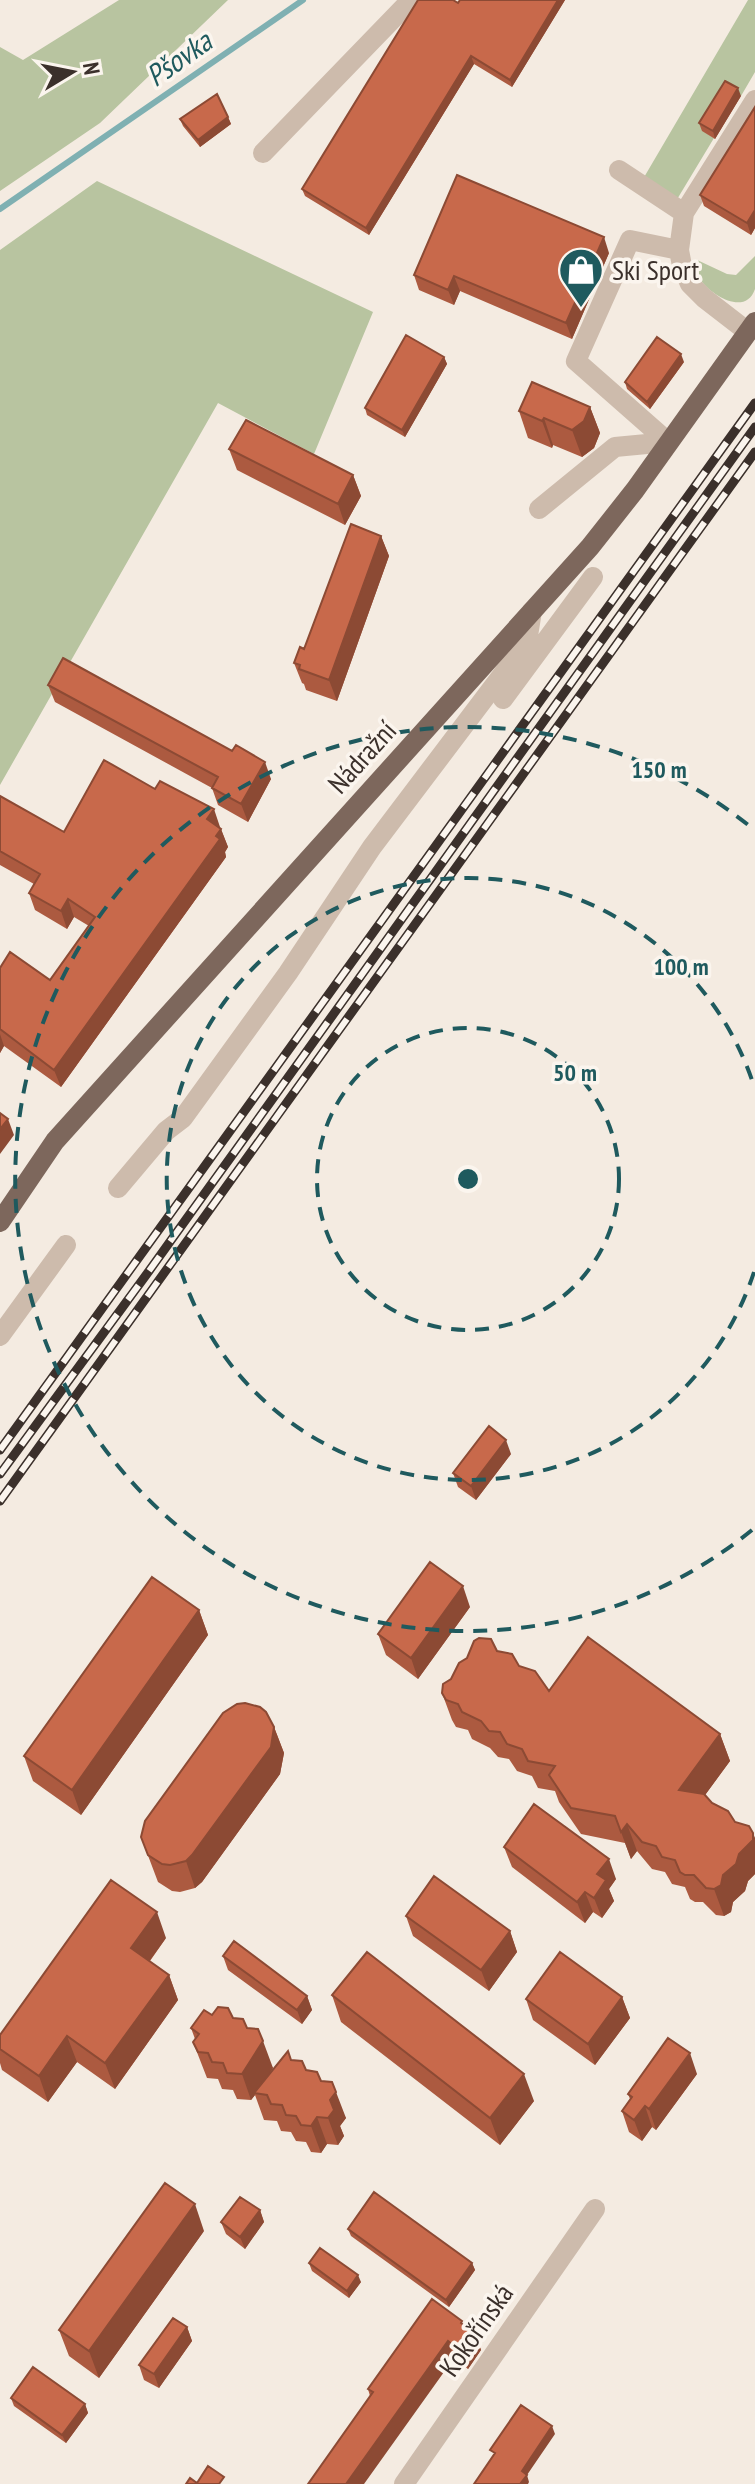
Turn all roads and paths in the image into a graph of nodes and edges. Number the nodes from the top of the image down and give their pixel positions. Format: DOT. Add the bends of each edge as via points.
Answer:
graph roads {
  1 [pos="411,0"];
  2 [pos="754,106"];
  3 [pos="263,153"];
  4 [pos="619,170"];
  5 [pos="684,213"];
  6 [pos="679,250"];
  7 [pos="751,327"];
  8 [pos="668,442"];
  9 [pos="539,509"];
  10 [pos="593,577"];
  11 [pos="532,611"];
  12 [pos="554,630"];
  13 [pos="503,699"];
  14 [pos="118,1188"];
  15 [pos="0,1222"];
  16 [pos="66,1245"];
  17 [pos="0,1336"];
  18 [pos="595,2209"];
  19 [pos="404,2484"];
  1 -- 3 [label="street"];
  2 -- 5 [label="street"];
  4 -- 5 [label="street"];
  5 -- 6 [label="street"];
  6 -- 7 [label="street" via="690,284"];
  6 -- 8 [label="street" via="630,240 576,361"];
  7 -- 8 [label="main road, Nádražní"];
  8 -- 9 [label="street" via="615,447"];
  8 -- 11 [label="main road, Nádražní" via="590,547"];
  10 -- 12 [label="street"];
  11 -- 12 [label="street"];
  11 -- 14 [label="street" via="527,642 372,847 183,1118"];
  11 -- 15 [label="main road, Nádražní" via="55,1141"];
  12 -- 13 [label="street"];
  16 -- 17 [label="street"];
  18 -- 19 [label="street, Kokořínská"];
}
